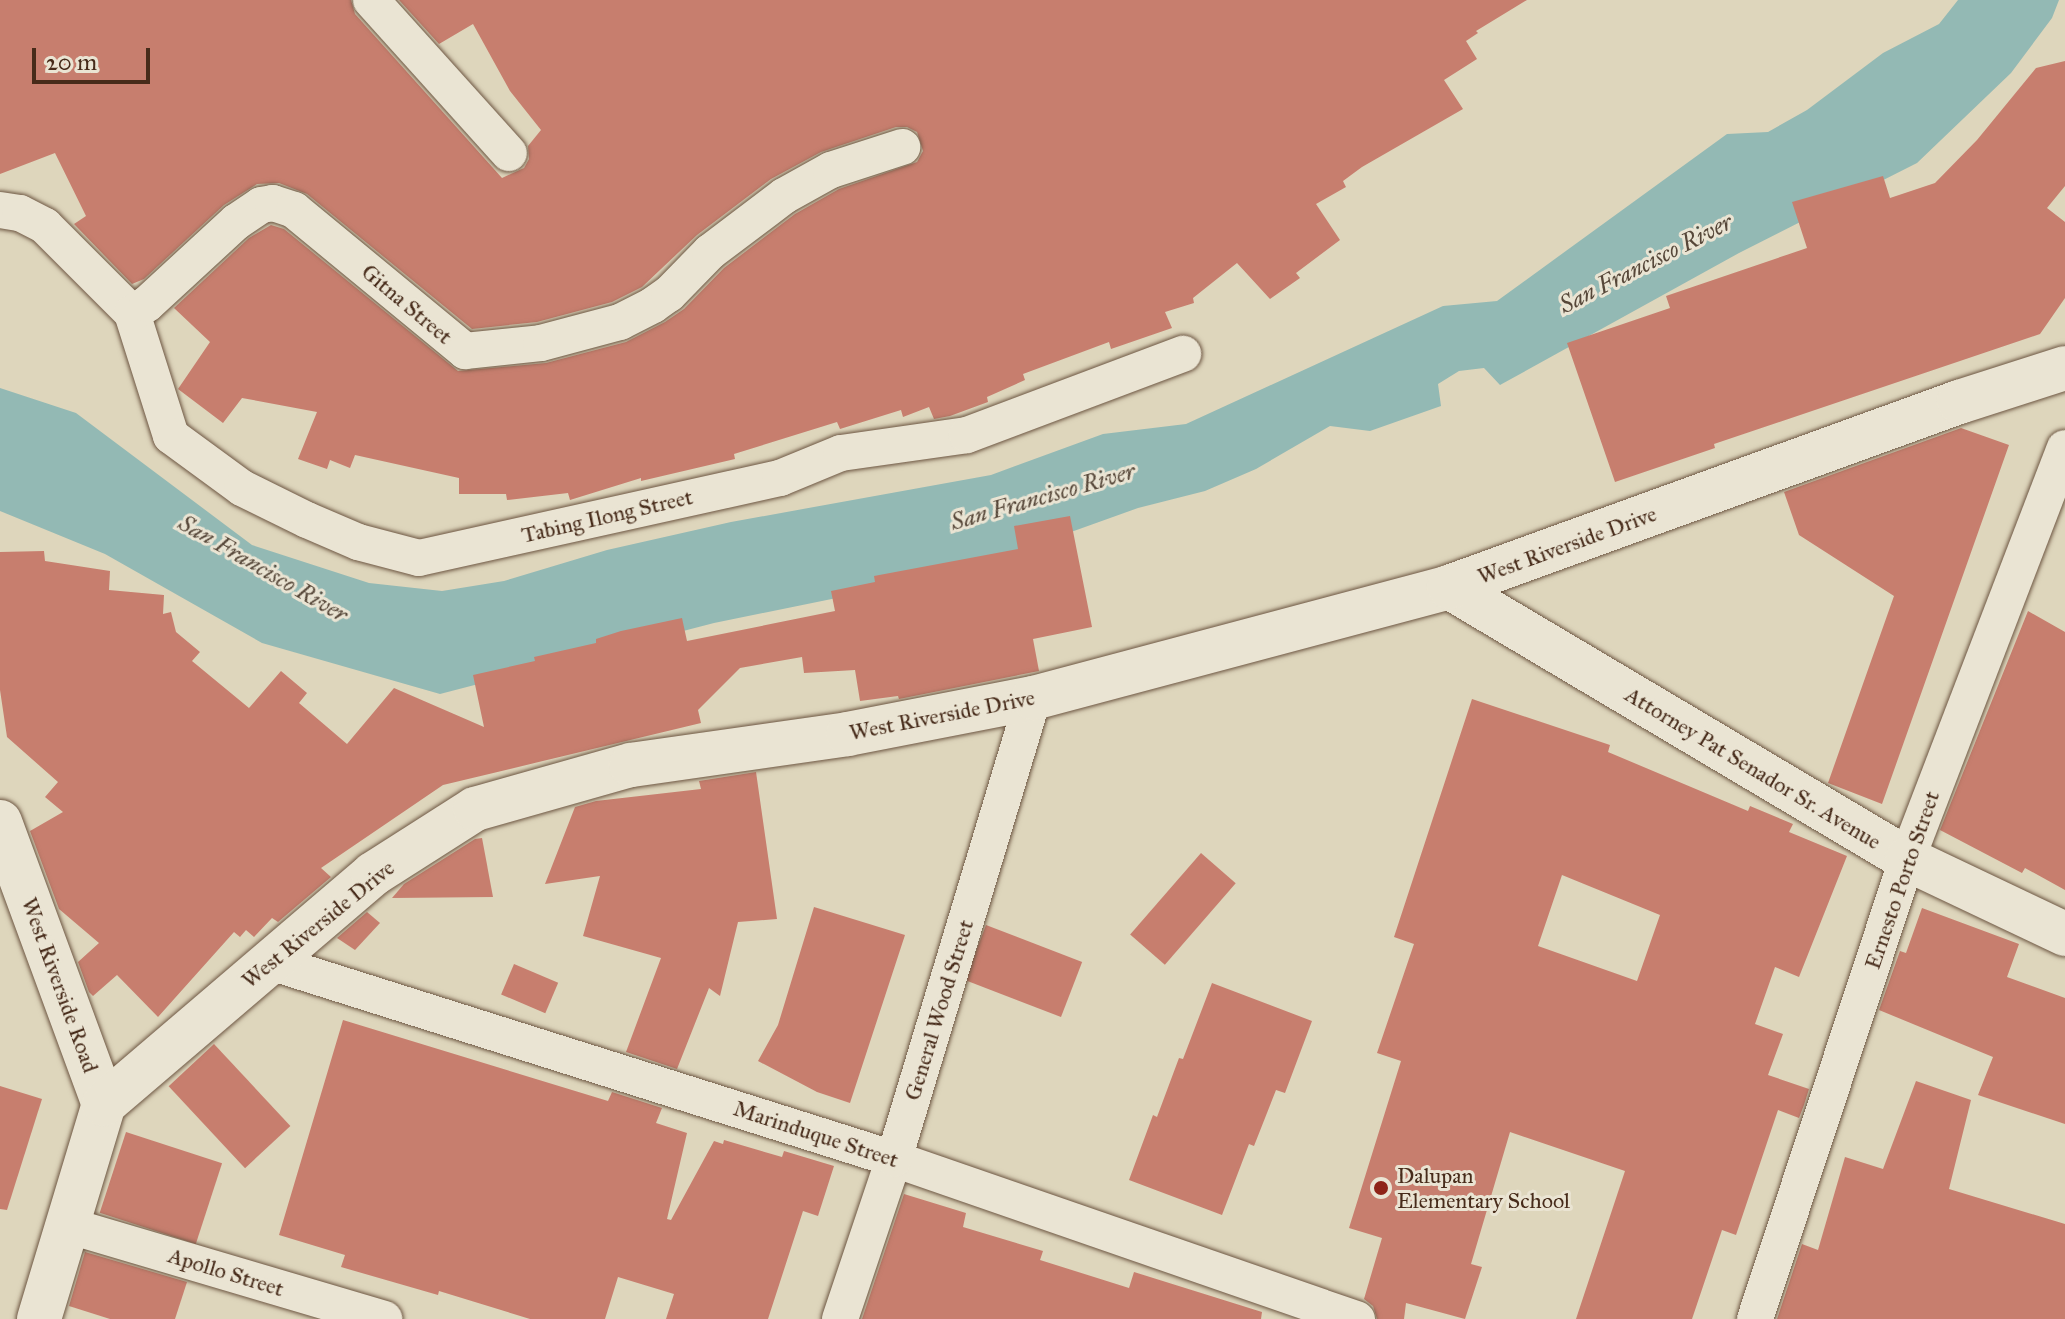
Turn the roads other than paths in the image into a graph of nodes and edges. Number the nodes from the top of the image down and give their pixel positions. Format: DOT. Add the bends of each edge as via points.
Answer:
graph roads {
  1 [pos="371,0"];
  2 [pos="902,147"];
  3 [pos="509,153"];
  4 [pos="0,210"];
  5 [pos="132,313"];
  6 [pos="1183,354"];
  7 [pos="2065,368"];
  8 [pos="2065,448"];
  9 [pos="1449,587"];
  10 [pos="1033,698"];
  11 [pos="0,822"];
  12 [pos="1907,859"];
  13 [pos="2065,934"];
  14 [pos="270,962"];
  15 [pos="104,1104"];
  16 [pos="894,1159"];
  17 [pos="67,1225"];
  18 [pos="39,1319"];
  19 [pos="384,1319"];
  20 [pos="840,1319"];
  21 [pos="1357,1319"];
  22 [pos="1755,1319"];
  1 -- 3 [label="street"];
  2 -- 5 [label="street, Gitna Street" via="831,170 784,196 710,252 653,305 620,322 541,343 465,351 294,210 273,203 236,222"];
  4 -- 5 [label="street" via="45,226"];
  5 -- 6 [label="street, Tabing Ilong Street" via="171,436 242,488 307,520 358,542 419,558 780,478 841,453 967,435"];
  7 -- 9 [label="street, West Riverside Drive"];
  8 -- 12 [label="street, Ernesto Porto Street"];
  9 -- 10 [label="street, West Riverside Drive"];
  9 -- 12 [label="street, Attorney Pat Senador Sr. Avenue"];
  10 -- 14 [label="street, West Riverside Drive" via="848,734 631,765 475,809 373,874"];
  10 -- 16 [label="street, General Wood Street"];
  11 -- 15 [label="street, West Riverside Road"];
  12 -- 13 [label="street, Attorney Pat Senador Sr. Avenue"];
  12 -- 22 [label="street, Ernesto Porto Street"];
  14 -- 15 [label="street, West Riverside Drive"];
  14 -- 16 [label="street, Marinduque Street"];
  15 -- 17 [label="street"];
  16 -- 20 [label="street, General Wood Street"];
  16 -- 21 [label="street, Marinduque Street"];
  17 -- 18 [label="street"];
  17 -- 19 [label="street, Apollo Street"];
}
